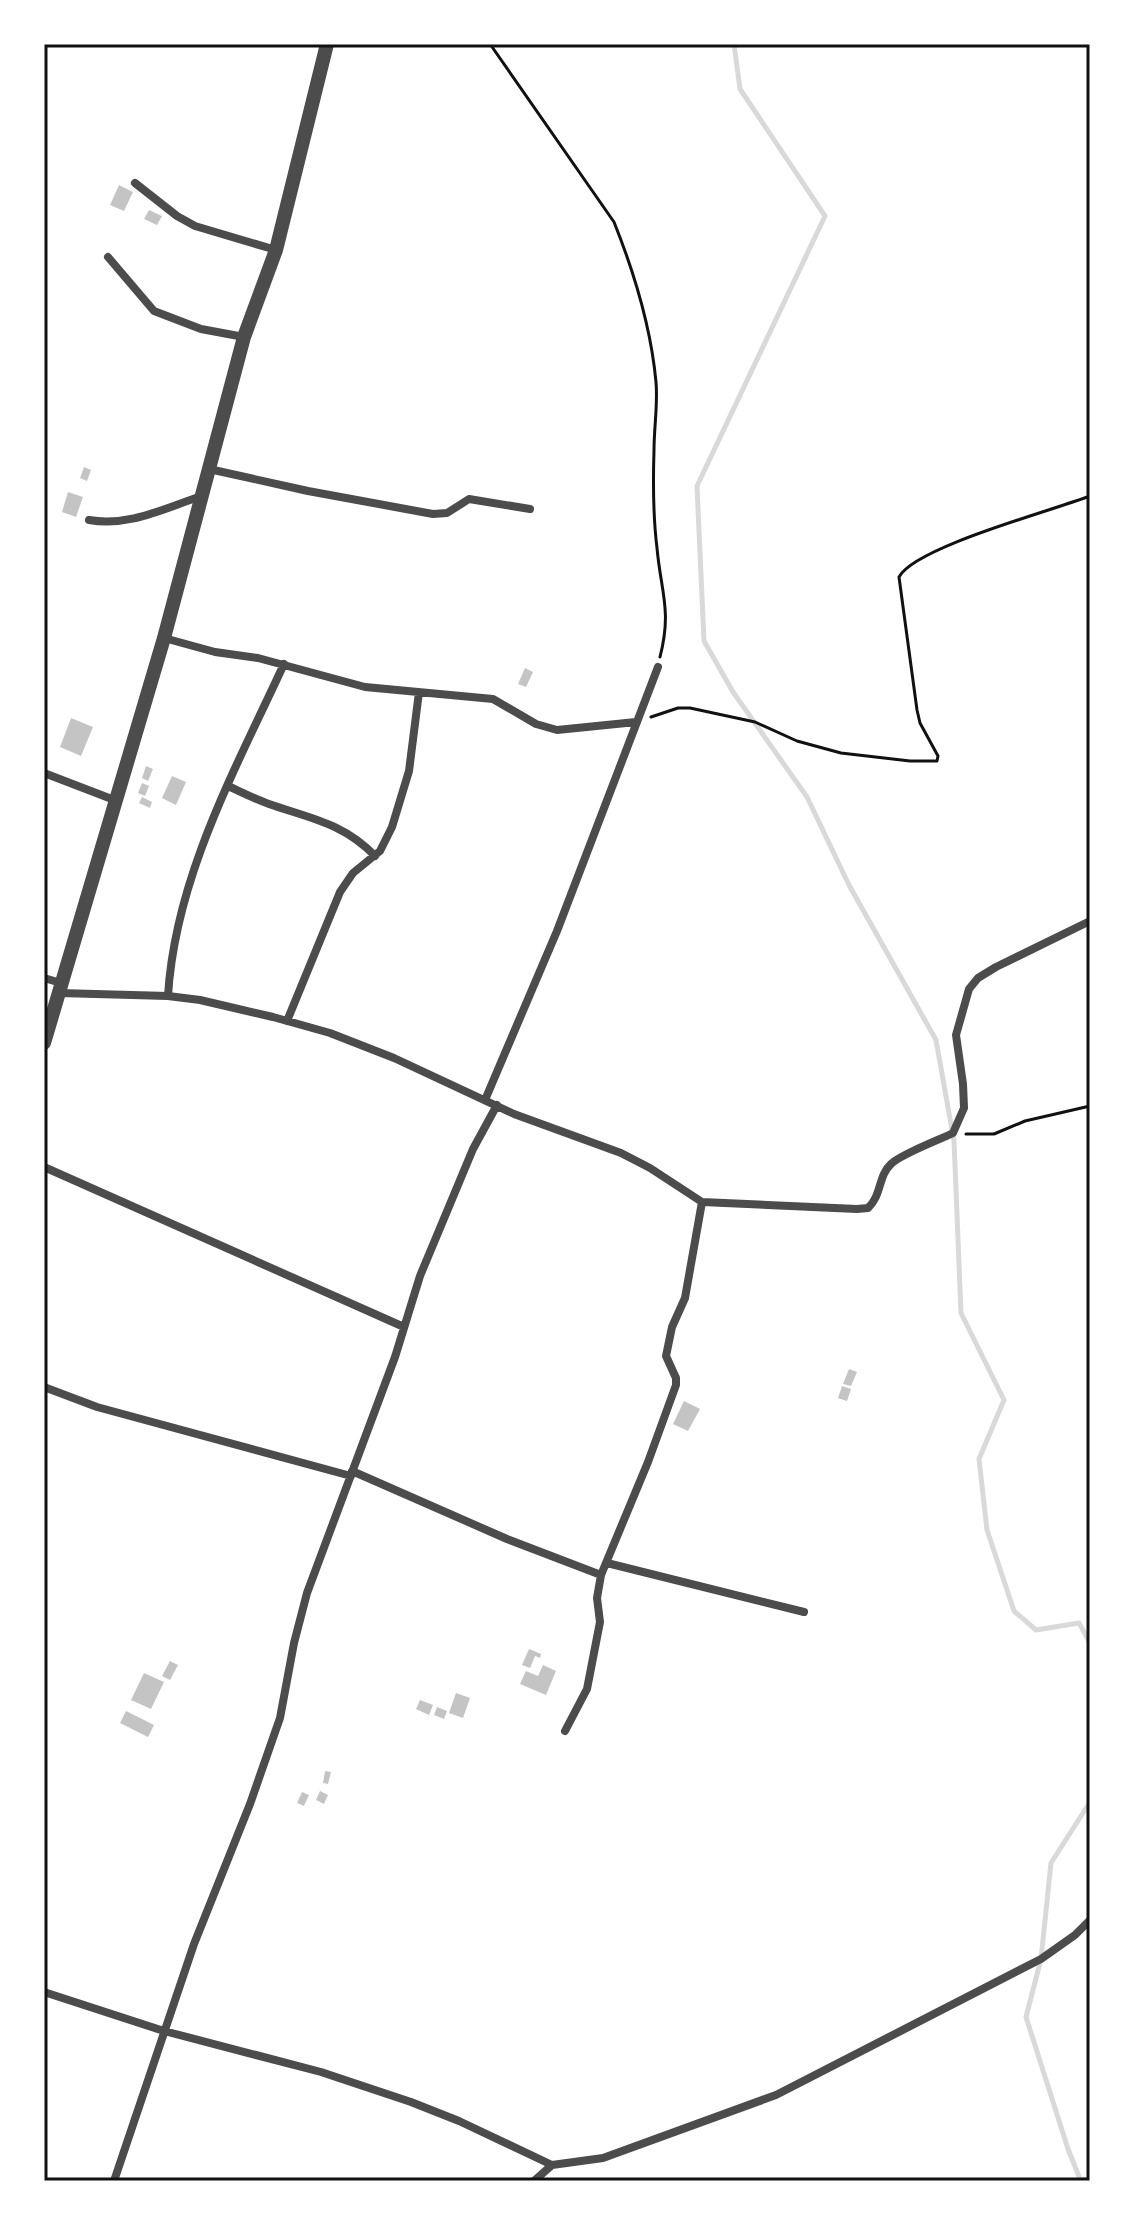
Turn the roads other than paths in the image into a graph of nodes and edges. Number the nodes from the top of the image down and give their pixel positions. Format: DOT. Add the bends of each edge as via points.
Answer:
graph roads {
  1 [pos="327,44"];
  2 [pos="135,183"];
  3 [pos="276,250"];
  4 [pos="108,257"];
  5 [pos="244,337"];
  6 [pos="209,469"];
  7 [pos="202,496"];
  8 [pos="530,509"];
  9 [pos="89,520"];
  10 [pos="164,638"];
  11 [pos="284,664"];
  12 [pos="658,667"];
  13 [pos="419,692"];
  14 [pos="636,722"];
  15 [pos="44,773"];
  16 [pos="228,786"];
  17 [pos="117,801"];
  18 [pos="375,856"];
  19 [pos="1090,921"];
  20 [pos="44,978"];
  21 [pos="60,988"];
  22 [pos="168,996"];
  23 [pos="287,1021"];
  24 [pos="44,1043"];
  25 [pos="485,1100"];
  26 [pos="497,1105"];
  27 [pos="44,1167"];
  28 [pos="702,1202"];
  29 [pos="404,1327"];
  30 [pos="44,1387"];
  31 [pos="352,1474"];
  32 [pos="607,1563"];
  33 [pos="601,1575"];
  34 [pos="804,1612"];
  35 [pos="565,1731"];
  36 [pos="1090,1920"];
  37 [pos="44,1992"];
  38 [pos="164,2031"];
  39 [pos="552,2165"];
  40 [pos="114,2181"];
  41 [pos="534,2181"];
  1 -- 3 [label="street"];
  2 -- 3 [label="street" via="195,226"];
  3 -- 5 [label="street"];
  4 -- 5 [label="street" via="154,311 201,329"];
  5 -- 6 [label="street"];
  6 -- 7 [label="street"];
  6 -- 8 [label="street" via="433,514 447,513 469,499"];
  7 -- 9 [label="street" via="132,520"];
  7 -- 10 [label="street"];
  10 -- 11 [label="street"];
  10 -- 17 [label="street"];
  11 -- 13 [label="street" via="365,687"];
  11 -- 16 [label="street"];
  12 -- 14 [label="street"];
  13 -- 14 [label="street" via="493,699 557,730"];
  13 -- 18 [label="street" via="400,805"];
  14 -- 25 [label="street" via="557,931"];
  15 -- 17 [label="street"];
  16 -- 18 [label="street" via="342,829"];
  16 -- 22 [label="street" via="181,909"];
  17 -- 21 [label="street"];
  18 -- 23 [label="street" via="340,892"];
  19 -- 28 [label="street" via="996,967 969,989 956,1035 964,1108 953,1133 891,1163 868,1208"];
  20 -- 21 [label="street"];
  21 -- 22 [label="street"];
  21 -- 24 [label="street"];
  22 -- 23 [label="street"];
  23 -- 25 [label="street" via="394,1058"];
  25 -- 26 [label="street"];
  26 -- 28 [label="street" via="621,1153"];
  26 -- 29 [label="street" via="473,1149"];
  27 -- 29 [label="street"];
  28 -- 32 [label="street" via="685,1298 666,1356 676,1385"];
  29 -- 31 [label="street"];
  30 -- 31 [label="street" via="97,1407"];
  31 -- 33 [label="street"];
  31 -- 38 [label="street" via="307,1593 280,1718"];
  32 -- 33 [label="street"];
  32 -- 34 [label="street"];
  33 -- 35 [label="street" via="600,1622 587,1689"];
  36 -- 39 [label="street" via="1041,1959 776,2095 603,2158"];
  37 -- 38 [label="street"];
  38 -- 39 [label="street" via="411,2102"];
  38 -- 40 [label="street"];
  39 -- 41 [label="street"];
}
